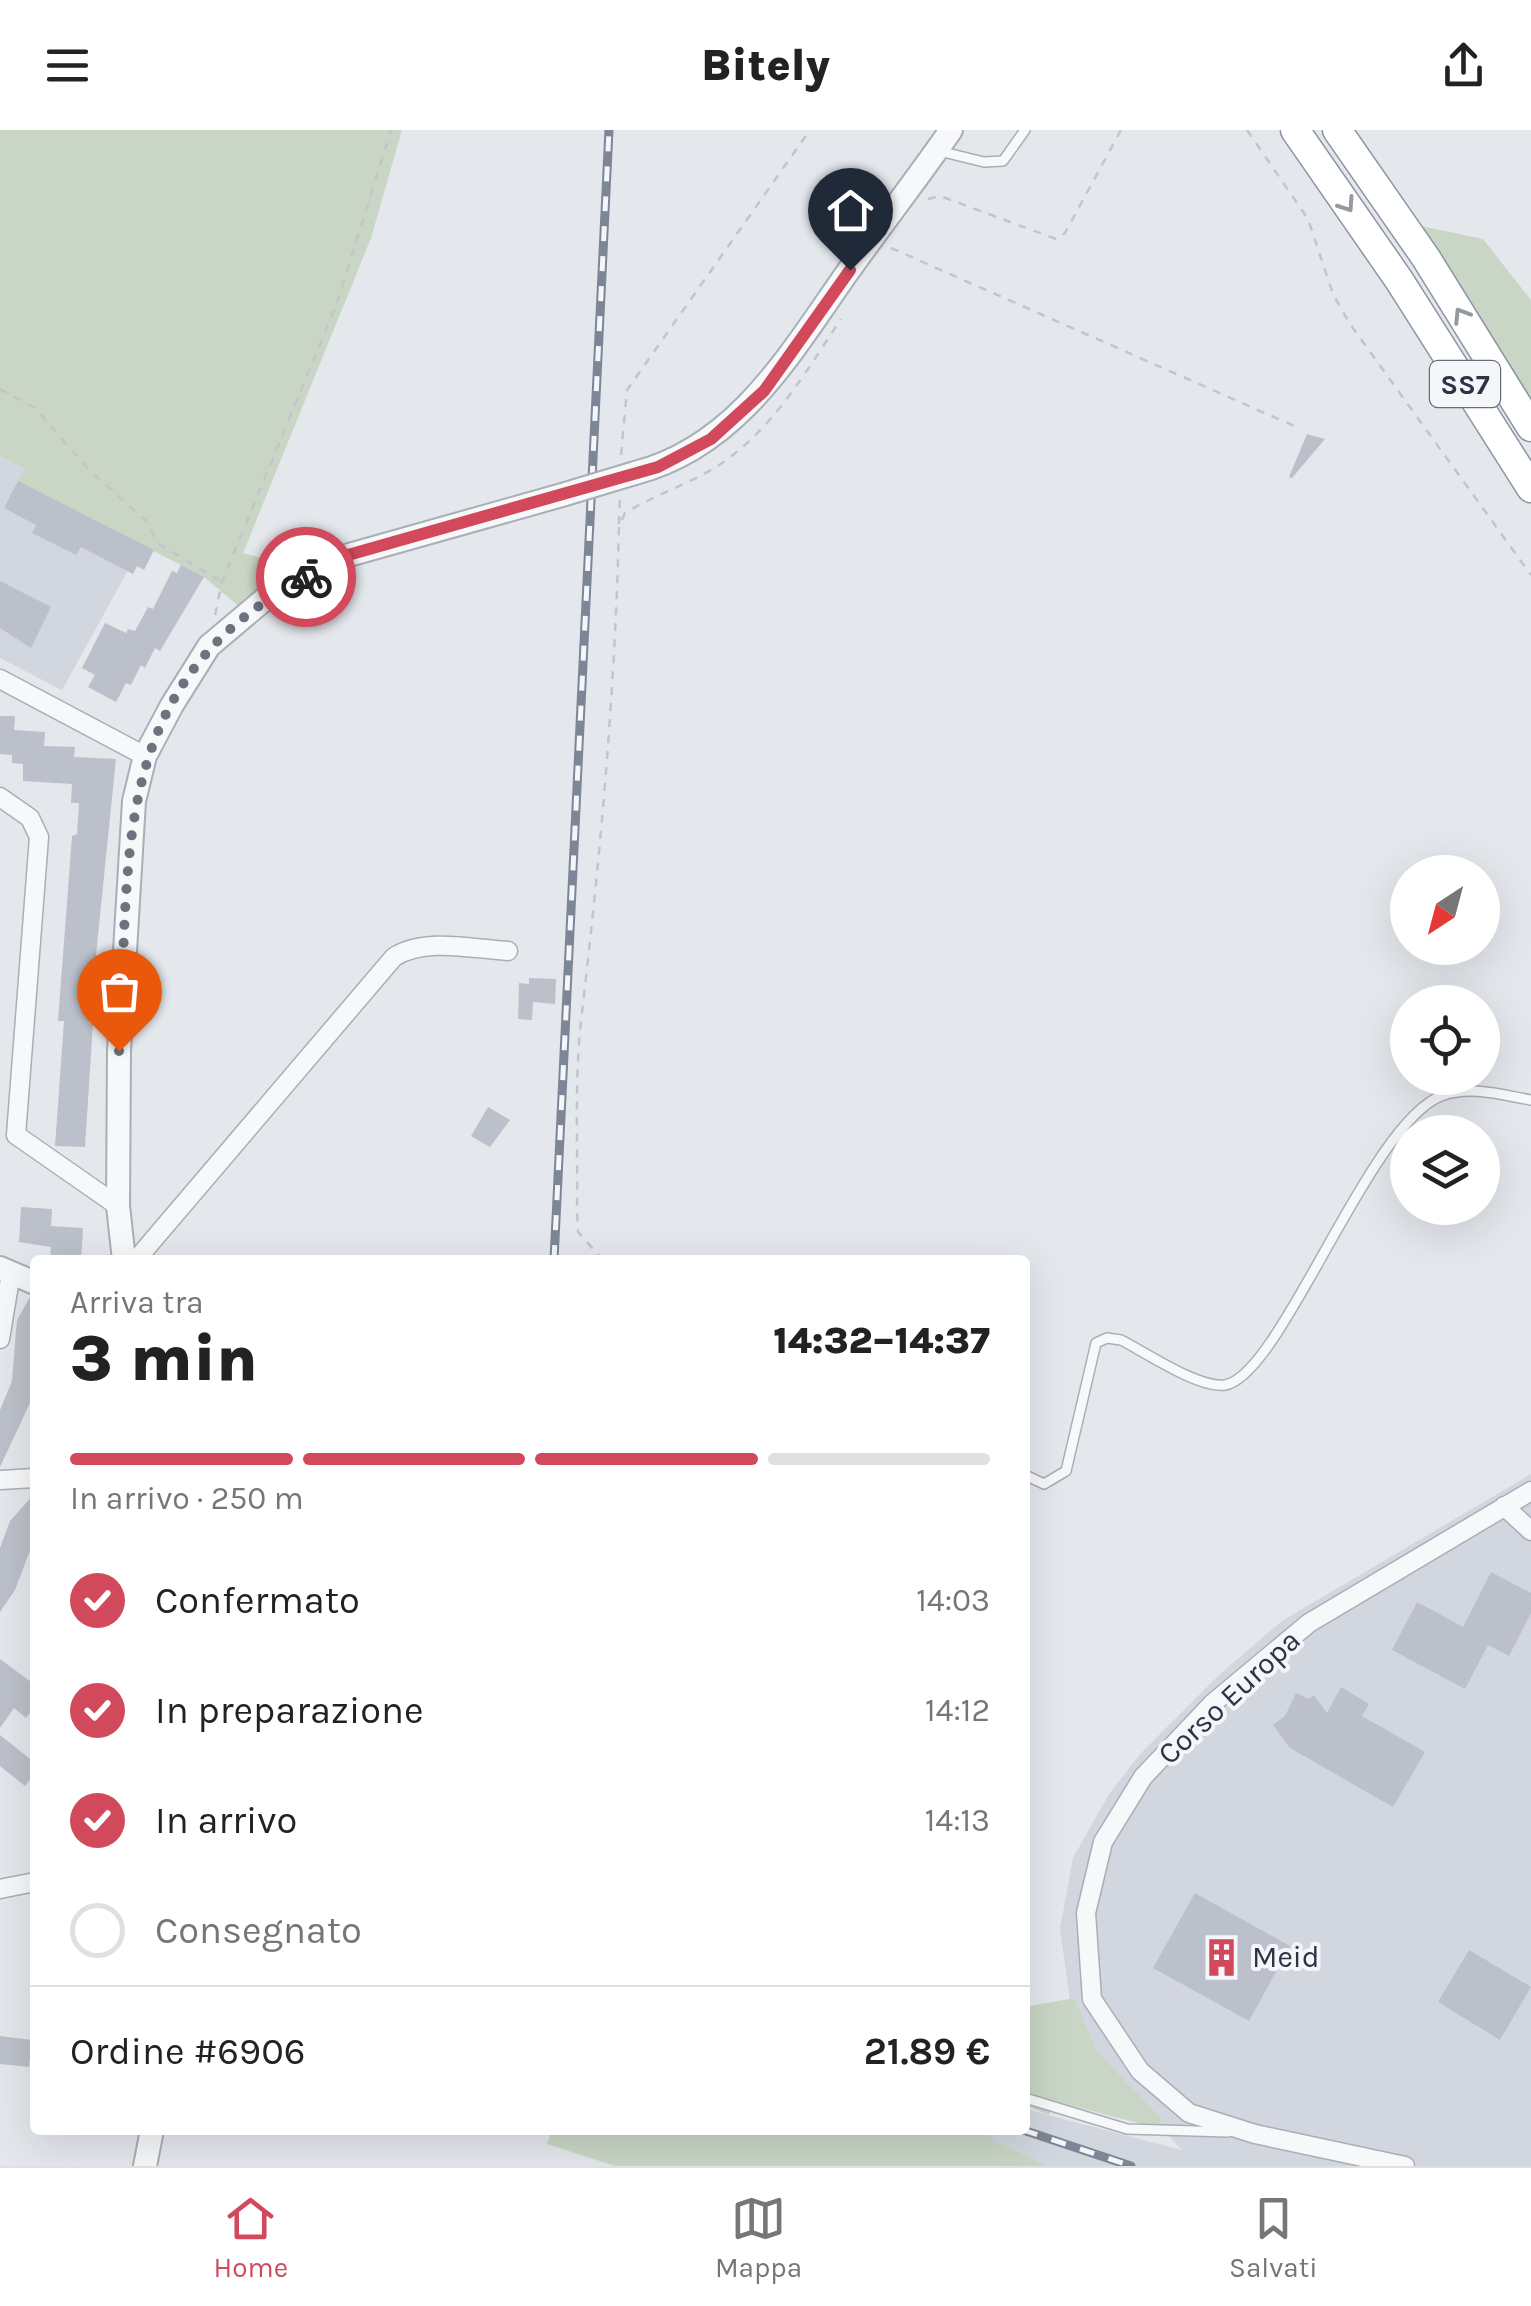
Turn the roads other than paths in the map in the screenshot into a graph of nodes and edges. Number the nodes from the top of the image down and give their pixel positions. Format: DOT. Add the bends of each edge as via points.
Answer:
graph roads {
  1 [pos="950,130"];
  2 [pos="1025,130"];
  3 [pos="1295,130"];
  4 [pos="1337,130"];
  5 [pos="936,150"];
  6 [pos="1531,428"];
  7 [pos="1531,488"];
  8 [pos="0,679"];
  9 [pos="145,756"];
  10 [pos="0,798"];
  11 [pos="508,951"];
  12 [pos="1531,1100"];
  13 [pos="118,1206"];
  14 [pos="122,1252"];
  15 [pos="140,1255"];
  16 [pos="5,1270"];
  17 [pos="30,1281"];
  18 [pos="0,1339"];
  19 [pos="1030,1477"];
  20 [pos="30,1478"];
  21 [pos="0,1480"];
  22 [pos="1531,1490"];
  23 [pos="1504,1506"];
  24 [pos="1531,1530"];
  25 [pos="30,1883"];
  26 [pos="0,1889"];
  27 [pos="1030,2099"];
  28 [pos="1256,2134"];
  29 [pos="151,2135"];
  30 [pos="145,2166"];
  31 [pos="1405,2166"];
  1 -- 5 [label="street"];
  2 -- 5 [label="lane" via="1003,161"];
  3 -- 7 [label="highway, SS7, one-way"];
  6 -- 4 [label="highway, SS7, one-way"];
  5 -- 9 [label="street, bridge" via="764,391 711,439 658,467 348,555 266,598 208,646"];
  8 -- 9 [label="street"];
  9 -- 13 [label="street" via="134,801 119,1051"];
  10 -- 13 [label="street" via="30,818 39,838 16,1135"];
  11 -- 15 [label="street" via="426,946 394,956"];
  12 -- 19 [label="lane" via="1454,1092 1421,1109 1241,1379 1206,1384 1121,1340 1096,1344 1066,1471 1044,1484"];
  13 -- 14 [label="street"];
  16 -- 17 [label="street"];
  16 -- 18 [label="street"];
  20 -- 21 [label="street"];
  22 -- 23 [label="street, Corso Europa"];
  23 -- 24 [label="street"];
  23 -- 28 [label="street, Corso Europa" via="1309,1623 1240,1680 1143,1778 1103,1842 1086,1913 1092,1998 1140,2071 1189,2113"];
  25 -- 26 [label="street"];
  27 -- 28 [label="lane" via="1128,2128"];
  28 -- 31 [label="street, Corso Europa"];
  29 -- 30 [label="street"];
}
